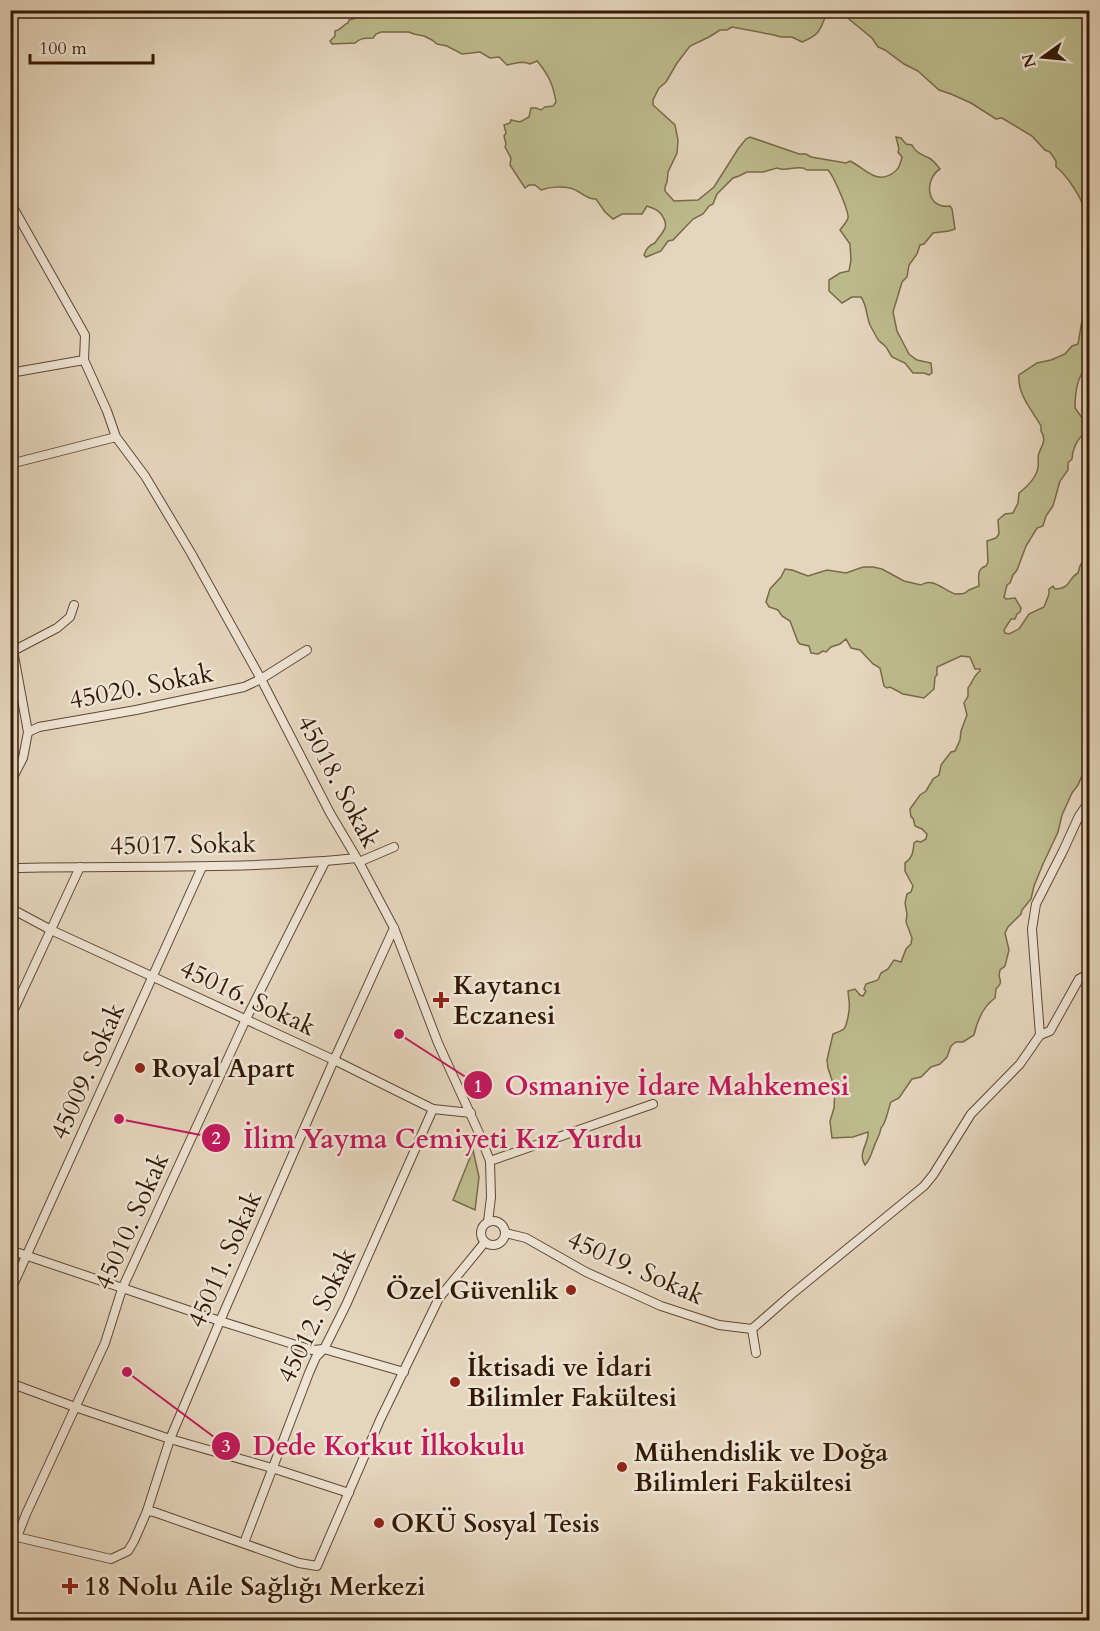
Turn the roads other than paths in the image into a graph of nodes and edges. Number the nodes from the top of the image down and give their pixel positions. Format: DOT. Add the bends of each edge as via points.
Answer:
graph roads {
  1 [pos="10,202"];
  2 [pos="84,360"];
  3 [pos="10,373"];
  4 [pos="116,437"];
  5 [pos="10,464"];
  6 [pos="74,605"];
  7 [pos="10,634"];
  8 [pos="307,650"];
  9 [pos="13,651"];
  10 [pos="261,679"];
  11 [pos="28,732"];
  12 [pos="10,783"];
  13 [pos="1089,800"];
  14 [pos="394,847"];
  15 [pos="357,860"];
  16 [pos="325,862"];
  17 [pos="80,867"];
  18 [pos="202,867"];
  19 [pos="10,868"];
  20 [pos="10,908"];
  21 [pos="393,928"];
  22 [pos="51,930"];
  23 [pos="1089,973"];
  24 [pos="152,976"];
  25 [pos="10,1018"];
  26 [pos="246,1019"];
  27 [pos="1040,1035"];
  28 [pos="334,1060"];
  29 [pos="653,1104"];
  30 [pos="433,1109"];
  31 [pos="471,1113"];
  32 [pos="490,1161"];
  33 [pos="488,1222"];
  34 [pos="505,1233"];
  35 [pos="485,1242"];
  36 [pos="10,1250"];
  37 [pos="27,1256"];
  38 [pos="122,1289"];
  39 [pos="10,1292"];
  40 [pos="220,1321"];
  41 [pos="752,1329"];
  42 [pos="324,1348"];
  43 [pos="756,1353"];
  44 [pos="404,1372"];
  45 [pos="10,1383"];
  46 [pos="75,1407"];
  47 [pos="170,1440"];
  48 [pos="272,1468"];
  49 [pos="349,1493"];
  50 [pos="147,1511"];
  51 [pos="13,1536"];
  52 [pos="244,1543"];
  1 -- 2 [label="street" via="85,335"];
  2 -- 3 [label="street"];
  2 -- 4 [label="street, 45018. Sokak"];
  4 -- 5 [label="street"];
  4 -- 10 [label="street, 45018. Sokak" via="145,476"];
  6 -- 9 [label="street" via="70,616 57,628"];
  7 -- 9 [label="street"];
  8 -- 10 [label="street, 45020. Sokak"];
  9 -- 11 [label="street"];
  10 -- 11 [label="street, 45020. Sokak" via="244,687"];
  10 -- 15 [label="street, 45018. Sokak"];
  11 -- 12 [label="street" via="23,758"];
  13 -- 27 [label="street" via="1036,904 1032,929"];
  14 -- 15 [label="street, 45017. Sokak"];
  15 -- 16 [label="street, 45017. Sokak"];
  15 -- 21 [label="street, 45018. Sokak"];
  16 -- 18 [label="street, 45017. Sokak"];
  16 -- 26 [label="street, 45010. Sokak"];
  17 -- 18 [label="street, 45017. Sokak"];
  17 -- 19 [label="street, 45017. Sokak"];
  17 -- 22 [label="street"];
  18 -- 24 [label="street, 45009. Sokak"];
  20 -- 22 [label="street, 45016. Sokak"];
  21 -- 28 [label="street, 45011. Sokak"];
  21 -- 31 [label="street, 45018. Sokak" via="438,1043"];
  22 -- 24 [label="street, 45016. Sokak"];
  22 -- 25 [label="street"];
  23 -- 27 [label="street" via="1079,979 1050,1031"];
  24 -- 26 [label="street, 45016. Sokak"];
  24 -- 37 [label="street, 45009. Sokak"];
  26 -- 28 [label="street, 45016. Sokak"];
  26 -- 38 [label="street, 45010. Sokak"];
  27 -- 41 [label="street" via="1020,1064 971,1114 924,1186"];
  28 -- 30 [label="street, 45016. Sokak"];
  28 -- 40 [label="street, 45011. Sokak"];
  29 -- 32 [label="street"];
  30 -- 31 [label="street, 45016. Sokak"];
  30 -- 42 [label="street, 45012. Sokak"];
  31 -- 32 [label="street, 45018. Sokak"];
  32 -- 33 [label="street, 45018. Sokak"];
  33 -- 34 [label="street" via="500,1223"];
  33 -- 35 [label="street" via="481,1231"];
  34 -- 35 [label="street" via="500,1243"];
  34 -- 41 [label="street, 45019. Sokak" via="526,1238 586,1272 661,1306 719,1325"];
  35 -- 44 [label="street" via="439,1298"];
  36 -- 37 [label="street"];
  37 -- 38 [label="street"];
  37 -- 39 [label="street, 45009. Sokak"];
  38 -- 40 [label="street"];
  38 -- 46 [label="street, 45010. Sokak" via="105,1343"];
  40 -- 42 [label="street" via="312,1350"];
  40 -- 47 [label="street, 45011. Sokak"];
  41 -- 43 [label="street"];
  42 -- 44 [label="street"];
  42 -- 48 [label="street, 45012. Sokak" via="309,1373"];
  44 -- 49 [label="street"];
  45 -- 46 [label="street"];
  46 -- 47 [label="street"];
  46 -- 51 [label="street, 45010. Sokak"];
  47 -- 48 [label="street"];
  47 -- 50 [label="street, 45011. Sokak"];
  48 -- 49 [label="street"];
  48 -- 52 [label="street, 45012. Sokak"];
  49 -- 52 [label="street" via="317,1566"];
  50 -- 51 [label="street, 45011. Sokak" via="128,1551 111,1559"];
  50 -- 52 [label="street"];
}
